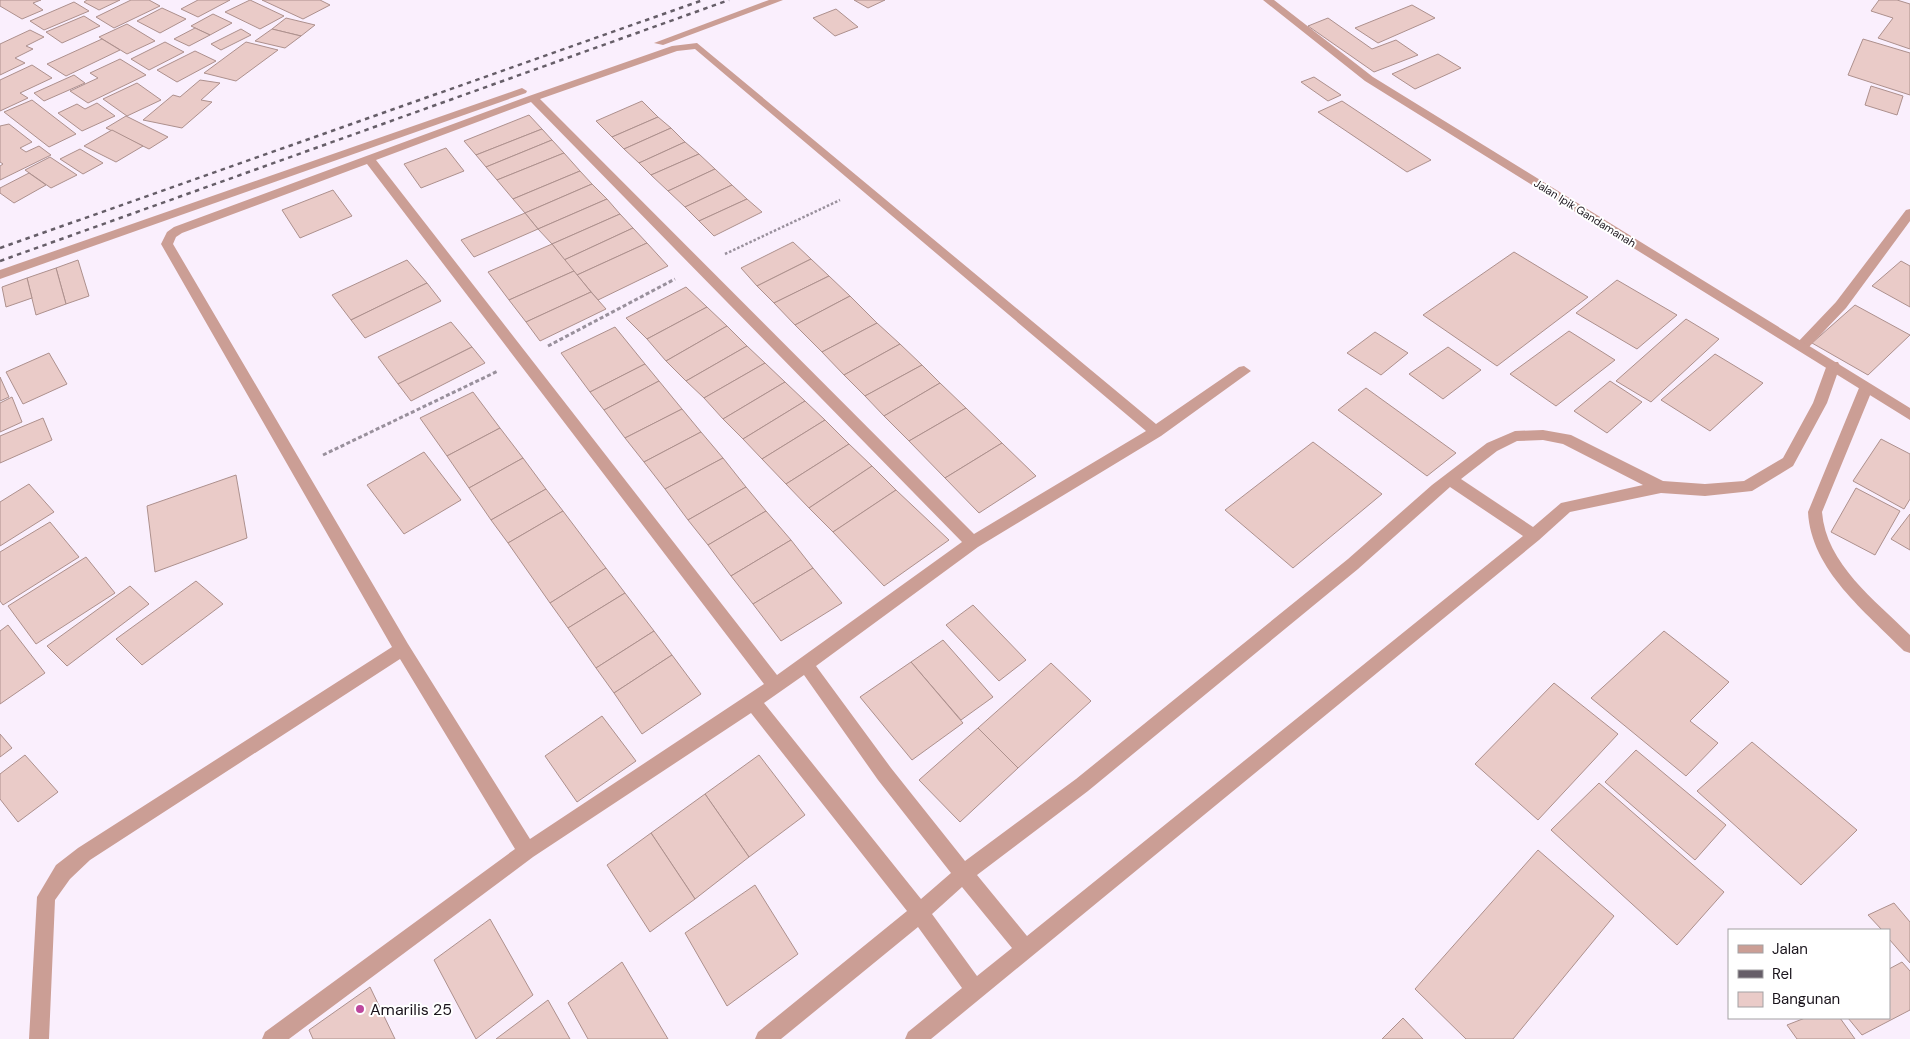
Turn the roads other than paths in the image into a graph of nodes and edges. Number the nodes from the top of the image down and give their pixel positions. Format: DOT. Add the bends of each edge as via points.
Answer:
graph roads {
  1 [pos="778,0"];
  2 [pos="1268,0"];
  3 [pos="533,98"];
  4 [pos="370,160"];
  5 [pos="1910,213"];
  6 [pos="0,275"];
  7 [pos="1802,346"];
  8 [pos="1833,366"];
  9 [pos="1244,371"];
  10 [pos="1866,388"];
  11 [pos="1910,415"];
  12 [pos="1156,432"];
  13 [pos="1450,479"];
  14 [pos="1661,487"];
  15 [pos="1534,536"];
  16 [pos="973,543"];
  17 [pos="1910,646"];
  18 [pos="402,649"];
  19 [pos="806,664"];
  20 [pos="775,686"];
  21 [pos="753,702"];
  22 [pos="527,851"];
  23 [pos="963,874"];
  24 [pos="920,913"];
  25 [pos="1026,950"];
  26 [pos="974,990"];
  27 [pos="39,1039"];
  28 [pos="272,1039"];
  29 [pos="765,1039"];
  30 [pos="915,1039"];
  1 -- 6 [label="street"];
  2 -- 7 [label="street, Jalan Ipik Gandamanah" via="1370,79"];
  3 -- 4 [label="street"];
  3 -- 12 [label="street" via="676,48 697,46"];
  3 -- 16 [label="street"];
  4 -- 18 [label="street" via="178,230 167,244"];
  4 -- 20 [label="street"];
  5 -- 7 [label="street" via="1841,305"];
  7 -- 8 [label="street, Jalan Ipik Gandamanah"];
  8 -- 10 [label="street, Jalan Ipik Gandamanah"];
  8 -- 14 [label="street" via="1820,403 1788,462 1746,487 1705,490"];
  9 -- 12 [label="street"];
  10 -- 11 [label="street, Jalan Ipik Gandamanah"];
  10 -- 17 [label="street" via="1813,524 1821,546 1837,570"];
  12 -- 16 [label="street"];
  13 -- 14 [label="street" via="1492,447 1515,436 1544,434 1566,439"];
  13 -- 15 [label="street"];
  13 -- 23 [label="street" via="1346,570 1082,785"];
  14 -- 15 [label="street" via="1566,507"];
  15 -- 25 [label="street"];
  16 -- 19 [label="street"];
  18 -- 22 [label="street"];
  18 -- 27 [label="street" via="84,854 63,872 46,897"];
  19 -- 20 [label="street"];
  19 -- 23 [label="street" via="830,701"];
  20 -- 21 [label="street"];
  21 -- 22 [label="street"];
  21 -- 24 [label="street"];
  22 -- 28 [label="street"];
  23 -- 24 [label="street"];
  23 -- 25 [label="street"];
  24 -- 26 [label="street"];
  24 -- 29 [label="street"];
  25 -- 26 [label="street"];
  26 -- 30 [label="street"];
}
